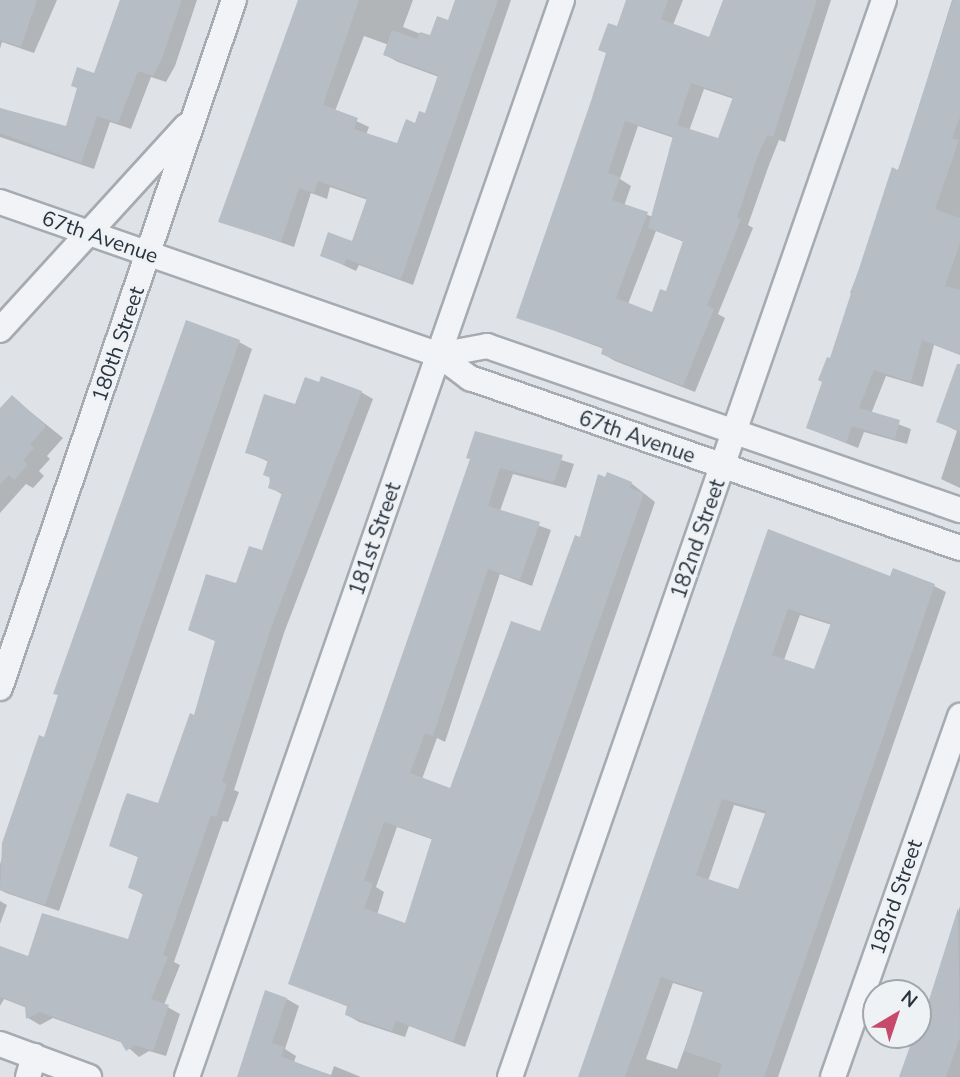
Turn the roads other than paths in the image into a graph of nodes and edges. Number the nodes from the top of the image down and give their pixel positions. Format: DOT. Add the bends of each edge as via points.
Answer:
graph roads {
  1 [pos="234,0"];
  2 [pos="562,0"];
  3 [pos="884,0"];
  4 [pos="191,121"];
  5 [pos="0,202"];
  6 [pos="87,233"];
  7 [pos="149,254"];
  8 [pos="0,330"];
  9 [pos="439,355"];
  10 [pos="735,433"];
  11 [pos="723,467"];
  12 [pos="960,510"];
  13 [pos="960,548"];
  14 [pos="0,688"];
  15 [pos="960,716"];
  16 [pos="0,1044"];
  17 [pos="31,1067"];
  18 [pos="89,1077"];
  19 [pos="187,1077"];
  20 [pos="510,1077"];
  21 [pos="833,1077"];
  1 -- 4 [label="street, 180th Street"];
  2 -- 9 [label="street, 181st Street"];
  3 -- 10 [label="street, 182nd Street"];
  4 -- 6 [label="street"];
  4 -- 7 [label="street, 180th Street"];
  5 -- 6 [label="street, 67th Avenue"];
  6 -- 7 [label="street, 67th Avenue"];
  6 -- 8 [label="street"];
  7 -- 9 [label="street, 67th Avenue"];
  7 -- 14 [label="street, 180th Street"];
  9 -- 10 [label="street, 67th Avenue" via="487,346"];
  9 -- 11 [label="street, 67th Avenue" via="470,378"];
  9 -- 19 [label="street, 181st Street"];
  10 -- 11 [label="street, 182nd Street"];
  10 -- 12 [label="street, 67th Avenue"];
  11 -- 13 [label="street, 67th Avenue"];
  11 -- 20 [label="street, 182nd Street"];
  15 -- 21 [label="street, 183rd Street"];
  16 -- 17 [label="street"];
  17 -- 18 [label="street"];
}
